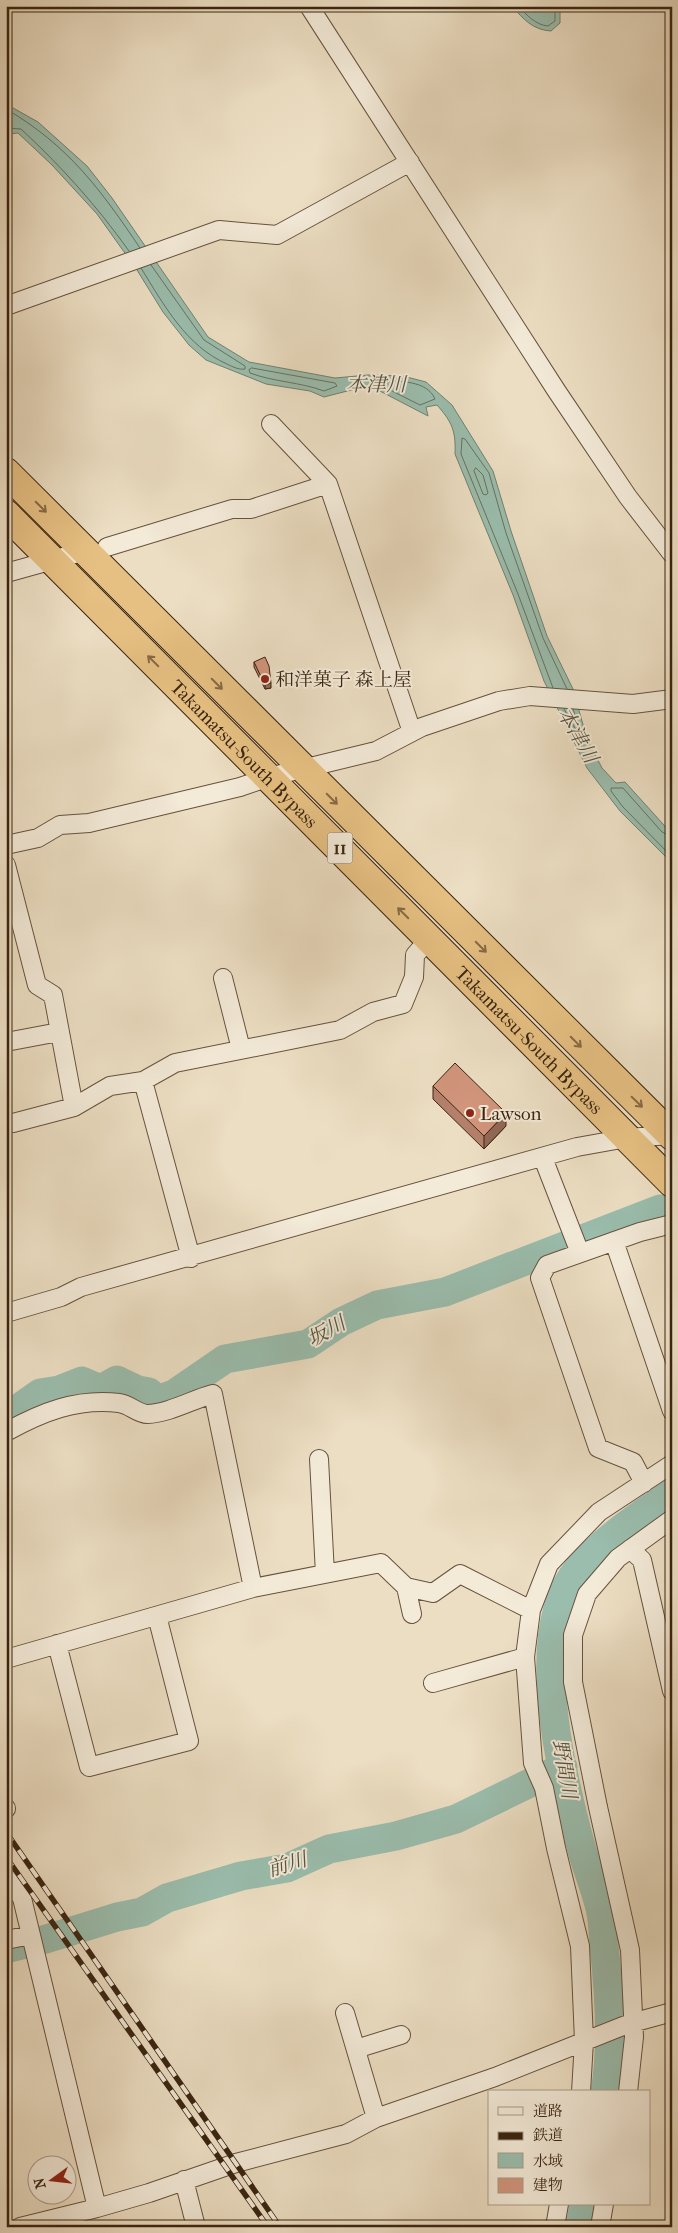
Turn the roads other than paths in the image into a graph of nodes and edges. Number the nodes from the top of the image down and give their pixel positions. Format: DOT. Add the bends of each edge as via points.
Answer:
graph roads {
  1 [pos="309,6"];
  2 [pos="410,162"];
  3 [pos="6,306"];
  4 [pos="271,424"];
  5 [pos="6,472"];
  6 [pos="328,484"];
  7 [pos="6,514"];
  8 [pos="96,549"];
  9 [pos="672,554"];
  10 [pos="53,561"];
  11 [pos="6,573"];
  12 [pos="672,699"];
  13 [pos="412,732"];
  14 [pos="302,769"];
  15 [pos="269,777"];
  16 [pos="6,845"];
  17 [pos="6,865"];
  18 [pos="429,939"];
  19 [pos="223,978"];
  20 [pos="59,1032"];
  21 [pos="6,1042"];
  22 [pos="241,1049"];
  23 [pos="143,1080"];
  24 [pos="74,1107"];
  25 [pos="6,1123"];
  26 [pos="671,1136"];
  27 [pos="627,1138"];
  28 [pos="543,1158"];
  29 [pos="672,1183"];
  30 [pos="672,1224"];
  31 [pos="614,1241"];
  32 [pos="577,1244"];
  33 [pos="191,1258"];
  34 [pos="6,1313"];
  35 [pos="672,1411"];
  36 [pos="6,1432"];
  37 [pos="319,1459"];
  38 [pos="672,1464"];
  39 [pos="644,1482"];
  40 [pos="672,1519"];
  41 [pos="630,1549"];
  42 [pos="325,1574"];
  43 [pos="406,1587"];
  44 [pos="253,1588"];
  45 [pos="531,1610"];
  46 [pos="412,1614"];
  47 [pos="157,1616"];
  48 [pos="57,1644"];
  49 [pos="525,1657"];
  50 [pos="6,1659"];
  51 [pos="433,1683"];
  52 [pos="672,1691"];
  53 [pos="6,1876"];
  54 [pos="31,1935"];
  55 [pos="6,1940"];
  56 [pos="672,2012"];
  57 [pos="345,2013"];
  58 [pos="630,2023"];
  59 [pos="401,2035"];
  60 [pos="587,2039"];
  61 [pos="356,2049"];
  62 [pos="581,2090"];
  63 [pos="628,2090"];
  64 [pos="376,2118"];
  65 [pos="184,2180"];
  66 [pos="559,2206"];
  67 [pos="604,2206"];
  68 [pos="97,2208"];
  69 [pos="20,2227"];
  70 [pos="196,2227"];
  71 [pos="555,2227"];
  72 [pos="600,2227"];
  1 -- 2 [label="street"];
  2 -- 3 [label="street" via="277,235 219,230"];
  2 -- 9 [label="street" via="556,390 628,497"];
  4 -- 6 [label="street"];
  5 -- 8 [label="highway, Takamatsu-South Bypass / 11, one-way"];
  6 -- 8 [label="street" via="250,509 232,509"];
  6 -- 13 [label="street"];
  7 -- 10 [label="highway, Takamatsu-South Bypass / 11"];
  8 -- 10 [label="street"];
  8 -- 14 [label="highway, Takamatsu-South Bypass / 11, one-way"];
  10 -- 11 [label="street"];
  15 -- 10 [label="highway, Takamatsu-South Bypass / 11, one-way"];
  12 -- 13 [label="street" via="647,704 530,696 499,700"];
  13 -- 14 [label="street" via="376,751"];
  14 -- 15 [label="street"];
  14 -- 26 [label="highway, Takamatsu-South Bypass / 11, one-way"];
  15 -- 16 [label="street" via="240,787 89,823 60,826 38,838"];
  18 -- 15 [label="highway, Takamatsu-South Bypass / 11, one-way"];
  17 -- 20 [label="street" via="37,985 52,995"];
  18 -- 22 [label="street" via="415,955 414,977 403,1004 373,1012 340,1030"];
  18 -- 27 [label="highway, Takamatsu-South Bypass / 11"];
  19 -- 22 [label="street"];
  20 -- 21 [label="street"];
  20 -- 24 [label="street"];
  22 -- 23 [label="street" via="175,1063"];
  23 -- 24 [label="street" via="110,1086"];
  23 -- 33 [label="street"];
  24 -- 25 [label="street"];
  26 -- 27 [label="street"];
  27 -- 28 [label="street" via="577,1147"];
  27 -- 29 [label="highway, Takamatsu-South Bypass / 11"];
  28 -- 32 [label="street"];
  28 -- 33 [label="street"];
  30 -- 31 [label="street"];
  31 -- 32 [label="street"];
  31 -- 35 [label="street"];
  32 -- 39 [label="street" via="546,1265 540,1278 598,1448 633,1462"];
  33 -- 34 [label="street" via="81,1287 61,1297"];
  36 -- 44 [label="street" via="39,1414 82,1402 121,1403 145,1414 166,1411 213,1394"];
  37 -- 42 [label="street"];
  38 -- 39 [label="street"];
  39 -- 45 [label="street" via="599,1512 549,1564"];
  40 -- 41 [label="street"];
  41 -- 52 [label="street" via="642,1560"];
  41 -- 58 [label="street" via="587,1594 573,1635 573,1682 630,1950"];
  42 -- 43 [label="street" via="381,1563"];
  42 -- 44 [label="street"];
  43 -- 45 [label="street" via="433,1593 460,1574"];
  43 -- 46 [label="street"];
  44 -- 47 [label="street"];
  45 -- 49 [label="street"];
  47 -- 48 [label="street"];
  47 -- 48 [label="street" via="189,1741 89,1767"];
  48 -- 50 [label="street"];
  49 -- 51 [label="street"];
  49 -- 60 [label="street" via="533,1764 544,1788 580,1946"];
  53 -- 54 [label="street" via="22,1898"];
  54 -- 55 [label="street"];
  54 -- 68 [label="street"];
  56 -- 58 [label="street"];
  57 -- 61 [label="street"];
  58 -- 60 [label="street"];
  58 -- 63 [label="street" via="634,2037"];
  59 -- 61 [label="street"];
  60 -- 62 [label="street"];
  60 -- 64 [label="street" via="495,2077"];
  61 -- 64 [label="street"];
  64 -- 65 [label="street" via="346,2134"];
  65 -- 68 [label="street"];
  65 -- 70 [label="street"];
  66 -- 71 [label="street"];
  67 -- 72 [label="street"];
  68 -- 69 [label="street"];
}
